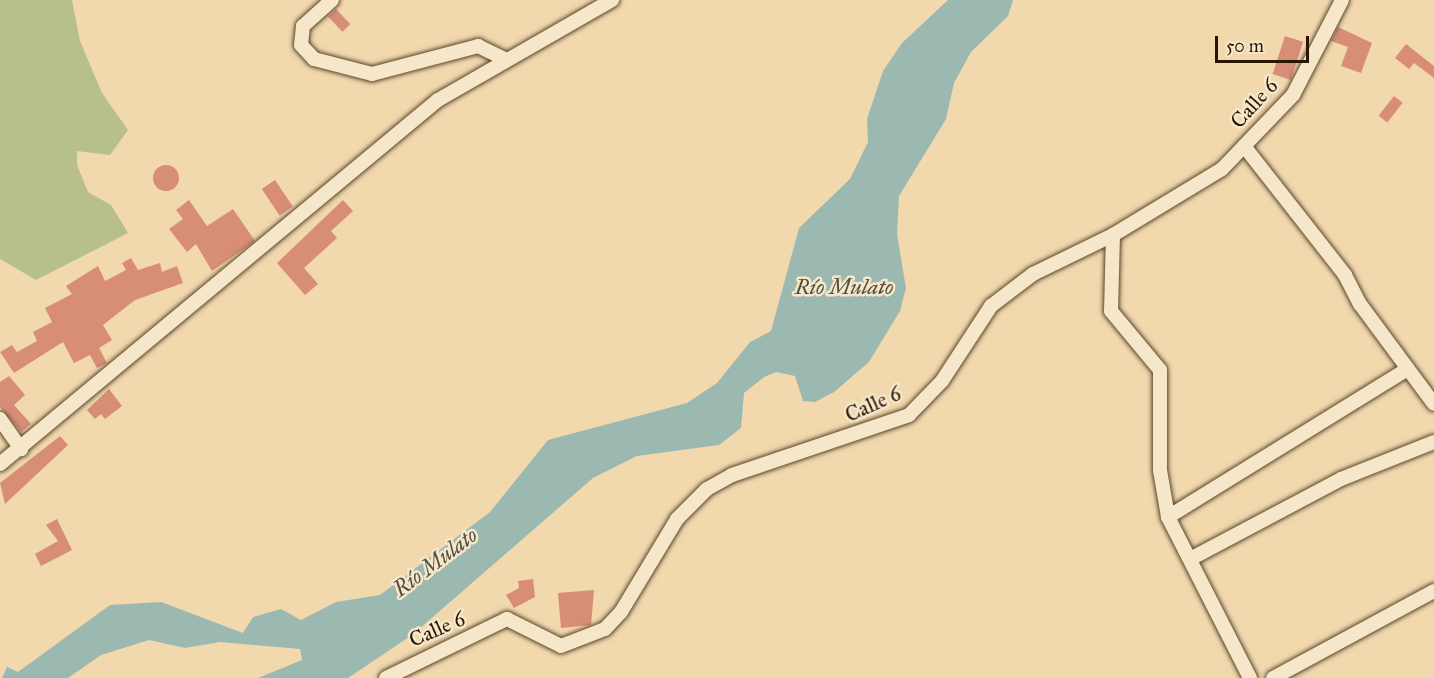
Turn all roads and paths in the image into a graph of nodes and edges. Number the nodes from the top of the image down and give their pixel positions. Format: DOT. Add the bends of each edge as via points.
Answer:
graph roads {
  1 [pos="332,0"];
  2 [pos="612,0"];
  3 [pos="1342,0"];
  4 [pos="503,58"];
  5 [pos="1244,146"];
  6 [pos="1113,235"];
  7 [pos="1408,369"];
  8 [pos="1434,404"];
  9 [pos="0,419"];
  10 [pos="1434,442"];
  11 [pos="21,449"];
  12 [pos="0,464"];
  13 [pos="1168,517"];
  14 [pos="1192,558"];
  15 [pos="1434,591"];
  16 [pos="386,678"];
  17 [pos="1250,678"];
  18 [pos="1273,678"];
  1 -- 4 [label="street" via="303,26 301,45 314,59 372,74 478,46"];
  2 -- 4 [label="street"];
  3 -- 5 [label="street, Calle 6" via="1293,94"];
  4 -- 11 [label="street" via="438,100"];
  5 -- 6 [label="street, Calle 6" via="1222,169"];
  5 -- 7 [label="street" via="1345,275"];
  6 -- 13 [label="street" via="1111,311 1160,370 1160,470"];
  6 -- 16 [label="street, Calle 6" via="1033,274 991,306 942,381 909,415 732,475 700,494 677,519 621,612 605,629 561,646 507,619"];
  7 -- 8 [label="street"];
  7 -- 13 [label="street"];
  9 -- 11 [label="street"];
  10 -- 14 [label="street" via="1341,479"];
  11 -- 12 [label="street"];
  13 -- 14 [label="street"];
  14 -- 17 [label="street"];
  15 -- 18 [label="street"];
}
